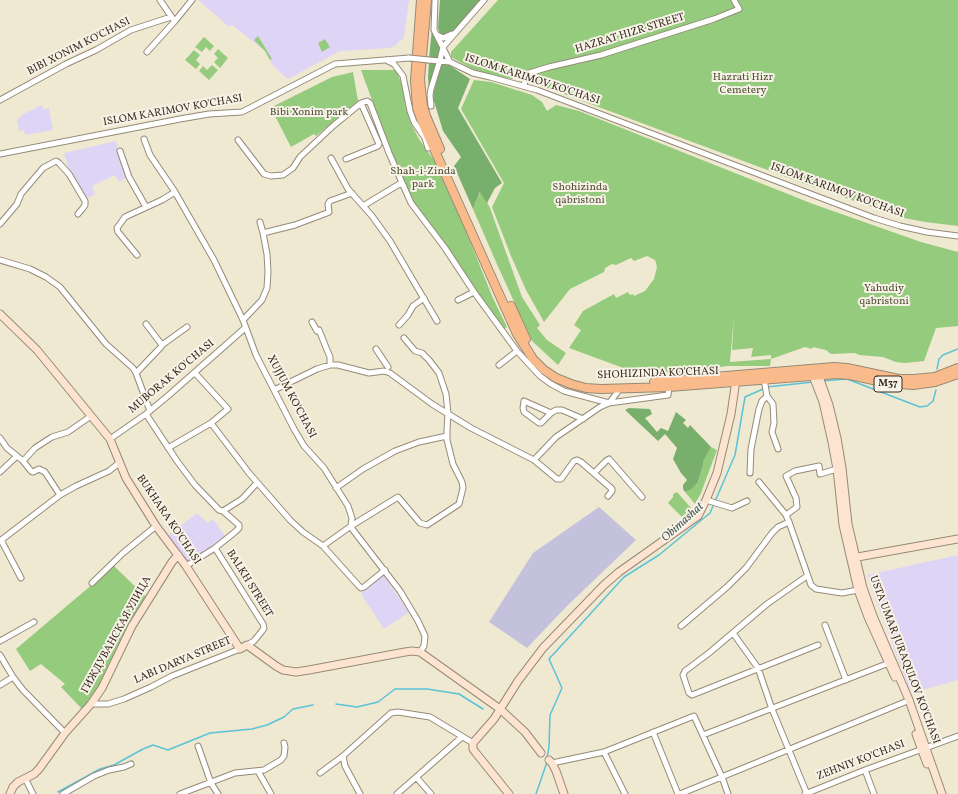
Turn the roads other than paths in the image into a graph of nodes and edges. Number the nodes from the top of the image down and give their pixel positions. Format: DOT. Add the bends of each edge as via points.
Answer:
graph roads {
  1 [pos="160,0"];
  2 [pos="192,0"];
  3 [pos="421,0"];
  4 [pos="427,0"];
  5 [pos="436,0"];
  6 [pos="484,0"];
  7 [pos="734,0"];
  8 [pos="171,17"];
  9 [pos="175,21"];
  10 [pos="457,32"];
  11 [pos="435,33"];
  12 [pos="443,47"];
  13 [pos="147,52"];
  14 [pos="385,60"];
  15 [pos="440,60"];
  16 [pos="450,62"];
  17 [pos="524,86"];
  18 [pos="0,100"];
  19 [pos="364,102"];
  20 [pos="431,106"];
  21 [pos="144,140"];
  22 [pos="238,140"];
  23 [pos="428,148"];
  24 [pos="120,151"];
  25 [pos="0,154"];
  26 [pos="331,158"];
  27 [pos="346,159"];
  28 [pos="402,183"];
  29 [pos="174,192"];
  30 [pos="352,193"];
  31 [pos="363,206"];
  32 [pos="146,207"];
  33 [pos="78,214"];
  34 [pos="260,222"];
  35 [pos="0,224"];
  36 [pos="263,233"];
  37 [pos="958,236"];
  38 [pos="137,255"];
  39 [pos="0,260"];
  40 [pos="474,292"];
  41 [pos="424,298"];
  42 [pos="458,300"];
  43 [pos="0,314"];
  44 [pos="243,320"];
  45 [pos="437,321"];
  46 [pos="312,322"];
  47 [pos="146,324"];
  48 [pos="399,325"];
  49 [pos="187,327"];
  50 [pos="245,328"];
  51 [pos="404,338"];
  52 [pos="162,345"];
  53 [pos="376,349"];
  54 [pos="517,351"];
  55 [pos="330,365"];
  56 [pos="499,365"];
  57 [pos="388,367"];
  58 [pos="958,368"];
  59 [pos="814,372"];
  60 [pos="136,373"];
  61 [pos="196,373"];
  62 [pos="958,374"];
  63 [pos="735,378"];
  64 [pos="765,382"];
  65 [pos="648,387"];
  66 [pos="669,387"];
  67 [pos="618,388"];
  68 [pos="274,390"];
  69 [pos="767,395"];
  70 [pos="650,397"];
  71 [pos="609,403"];
  72 [pos="148,412"];
  73 [pos="448,413"];
  74 [pos="551,414"];
  75 [pos="92,416"];
  76 [pos="583,419"];
  77 [pos="210,422"];
  78 [pos="447,436"];
  79 [pos="0,438"];
  80 [pos="110,438"];
  81 [pos="168,448"];
  82 [pos="778,449"];
  83 [pos="17,456"];
  84 [pos="534,460"];
  85 [pos="23,461"];
  86 [pos="119,464"];
  87 [pos="837,469"];
  88 [pos="0,472"];
  89 [pos="594,473"];
  90 [pos="750,473"];
  91 [pos="759,482"];
  92 [pos="257,483"];
  93 [pos="336,488"];
  94 [pos="60,495"];
  95 [pos="608,496"];
  96 [pos="642,497"];
  97 [pos="706,500"];
  98 [pos="747,500"];
  99 [pos="223,511"];
  100 [pos="786,515"];
  101 [pos="789,522"];
  102 [pos="156,526"];
  103 [pos="351,526"];
  104 [pos="958,539"];
  105 [pos="1,541"];
  106 [pos="323,546"];
  107 [pos="215,548"];
  108 [pos="178,555"];
  109 [pos="853,558"];
  110 [pos="186,566"];
  111 [pos="385,570"];
  112 [pos="807,576"];
  113 [pos="21,578"];
  114 [pos="92,583"];
  115 [pos="858,590"];
  116 [pos="34,622"];
  117 [pos="681,626"];
  118 [pos="825,626"];
  119 [pos="733,633"];
  120 [pos="0,641"];
  121 [pos="248,645"];
  122 [pos="818,645"];
  123 [pos="240,649"];
  124 [pos="420,652"];
  125 [pos="0,655"];
  126 [pos="889,663"];
  127 [pos="758,668"];
  128 [pos="13,677"];
  129 [pos="846,680"];
  130 [pos="0,685"];
  131 [pos="905,702"];
  132 [pos="91,704"];
  133 [pos="500,709"];
  134 [pos="772,709"];
  135 [pos="652,732"];
  136 [pos="65,733"];
  137 [pos="703,735"];
  138 [pos="462,736"];
  139 [pos="958,736"];
  140 [pos="284,742"];
  141 [pos="473,743"];
  142 [pos="198,746"];
  143 [pos="924,748"];
  144 [pos="789,749"];
  145 [pos="604,752"];
  146 [pos="541,753"];
  147 [pos="343,756"];
  148 [pos="551,761"];
  149 [pos="131,764"];
  150 [pos="865,770"];
  151 [pos="258,771"];
  152 [pos="320,773"];
  153 [pos="416,777"];
  154 [pos="722,777"];
  155 [pos="25,778"];
  156 [pos="211,783"];
  157 [pos="10,794"];
  158 [pos="33,794"];
  159 [pos="63,794"];
  160 [pos="180,794"];
  161 [pos="218,794"];
  162 [pos="271,794"];
  163 [pos="360,794"];
  164 [pos="397,794"];
  165 [pos="430,794"];
  166 [pos="509,794"];
  167 [pos="564,794"];
  168 [pos="625,794"];
  169 [pos="679,794"];
  170 [pos="728,794"];
  171 [pos="806,794"];
  172 [pos="874,794"];
  173 [pos="938,794"];
  174 [pos="942,794"];
  1 -- 8 [label="street"];
  2 -- 9 [label="street"];
  3 -- 67 [label="main road, SHOHIZINDA KO'CHASI" via="415,76 417,108 517,334 533,359 556,378 586,388"];
  4 -- 63 [label="main road, SHOHIZINDA KO'CHASI" via="420,80 426,116 522,332 536,354 555,372 573,380 586,382"];
  5 -- 11 [label="street"];
  6 -- 10 [label="street"];
  7 -- 17 [label="street, HAZRAT HIZR STREET" via="739,9 714,19 601,55 526,74"];
  8 -- 9 [label="street"];
  8 -- 18 [label="street, BIBI XONIM KO'CHASI" via="131,30"];
  9 -- 13 [label="street"];
  10 -- 11 [label="street" via="445,38"];
  10 -- 12 [label="street"];
  11 -- 12 [label="street"];
  12 -- 15 [label="street"];
  12 -- 16 [label="street"];
  14 -- 15 [label="street, ISLOM KARIMOV KO'CHASI, bridge"];
  14 -- 23 [label="street" via="394,64 404,76 410,111"];
  14 -- 25 [label="street, ISLOM KARIMOV KO'CHASI" via="335,64 242,112 195,116"];
  15 -- 16 [label="street, ISLOM KARIMOV KO'CHASI"];
  15 -- 20 [label="street" via="431,89"];
  16 -- 17 [label="street, ISLOM KARIMOV KO'CHASI" via="473,73"];
  17 -- 37 [label="street, ISLOM KARIMOV KO'CHASI" via="874,218 927,232"];
  19 -- 22 [label="street" via="312,145 293,168 283,175 271,176 261,172"];
  19 -- 27 [label="street" via="378,146"];
  19 -- 28 [label="street" via="370,103"];
  21 -- 29 [label="street, XUJJUM KO'CHASI" via="147,150"];
  24 -- 32 [label="street" via="129,177"];
  26 -- 30 [label="street"];
  28 -- 31 [label="street"];
  28 -- 40 [label="street" via="411,203"];
  29 -- 32 [label="street"];
  29 -- 44 [label="street, XUJJUM KO'CHASI" via="214,260"];
  30 -- 31 [label="street"];
  30 -- 36 [label="street" via="330,201 327,213"];
  31 -- 41 [label="street" via="390,241"];
  32 -- 38 [label="street" via="125,217 117,228"];
  33 -- 35 [label="street" via="85,201 69,174 56,161 43,168"];
  34 -- 36 [label="street"];
  36 -- 44 [label="street" via="267,254 267,288 262,300"];
  39 -- 60 [label="street" via="30,269 57,284 106,344"];
  40 -- 42 [label="street"];
  40 -- 54 [label="street"];
  41 -- 45 [label="street"];
  41 -- 48 [label="street" via="413,306"];
  43 -- 75 [label="street, BUKHARA KO'CHASI" via="37,350"];
  44 -- 50 [label="street, XUJJUM KO'CHASI"];
  46 -- 55 [label="street" via="325,345"];
  47 -- 52 [label="street"];
  49 -- 52 [label="street"];
  50 -- 61 [label="street, MUBORAK KO'CHASI"];
  50 -- 68 [label="street, XUJJUM KO'CHASI"];
  51 -- 73 [label="street" via="415,351 422,353 439,373 446,394"];
  52 -- 60 [label="street"];
  53 -- 57 [label="street"];
  54 -- 56 [label="street"];
  54 -- 71 [label="street" via="551,384 564,391"];
  55 -- 68 [label="street"];
  55 -- 73 [label="street" via="369,373 390,373"];
  58 -- 59 [label="main road, SHOHIZINDA KO'CHASI / M37" via="934,377 914,379 899,379 847,368"];
  59 -- 62 [label="main road, SHOHIZINDA KO'CHASI / M37" via="912,385 935,382"];
  59 -- 63 [label="main road, SHOHIZINDA KO'CHASI"];
  59 -- 64 [label="main road, SHOHIZINDA KO'CHASI"];
  59 -- 87 [label="street, USTA UMAR JURAQULOV KO'CHASI"];
  59 -- 109 [label="street, USTA UMAR JURAQULOV KO'CHASI" via="829,405 837,438"];
  60 -- 72 [label="street"];
  61 -- 72 [label="street, MUBORAK KO'CHASI"];
  61 -- 77 [label="street" via="228,409"];
  63 -- 64 [label="main road, SHOHIZINDA KO'CHASI"];
  63 -- 66 [label="main road, SHOHIZINDA KO'CHASI"];
  63 -- 97 [label="street" via="736,387 723,450"];
  64 -- 69 [label="street"];
  65 -- 66 [label="main road, SHOHIZINDA KO'CHASI"];
  65 -- 67 [label="main road, SHOHIZINDA KO'CHASI"];
  65 -- 70 [label="street"];
  66 -- 70 [label="street" via="668,395"];
  67 -- 71 [label="street"];
  68 -- 93 [label="street, XUJJUM KO'CHASI" via="304,446 324,468"];
  69 -- 82 [label="street" via="772,404 772,432"];
  69 -- 90 [label="street" via="759,409 751,449"];
  70 -- 71 [label="street"];
  71 -- 76 [label="street"];
  72 -- 80 [label="street, MUBORAK KO'CHASI"];
  72 -- 81 [label="street"];
  73 -- 78 [label="street"];
  73 -- 84 [label="street" via="471,428"];
  74 -- 74 [label="street" via="537,407 524,401 524,412 536,422 541,423"];
  74 -- 76 [label="street" via="556,410 562,410"];
  75 -- 80 [label="street, BUKHARA KO'CHASI"];
  75 -- 85 [label="street" via="68,432 52,437 35,448"];
  76 -- 84 [label="street" via="556,437"];
  77 -- 81 [label="street"];
  77 -- 92 [label="street"];
  78 -- 93 [label="street" via="395,451"];
  78 -- 103 [label="street" via="453,464 462,482 460,504 427,525 420,523 398,497"];
  79 -- 83 [label="street" via="6,448"];
  80 -- 86 [label="street, BUKHARA KO'CHASI"];
  81 -- 99 [label="street" via="195,485"];
  83 -- 85 [label="street"];
  83 -- 88 [label="street"];
  84 -- 89 [label="street" via="559,480 577,460"];
  85 -- 94 [label="street" via="33,472 39,469 45,472"];
  86 -- 94 [label="street"];
  86 -- 102 [label="street, BUKHARA KO'CHASI"];
  87 -- 100 [label="street" via="820,474 819,466 795,471 786,476 796,498 797,507"];
  87 -- 109 [label="street, USTA UMAR JURAQULOV KO'CHASI" via="842,525"];
  89 -- 95 [label="street" via="612,489"];
  89 -- 96 [label="street" via="609,459"];
  91 -- 100 [label="street"];
  92 -- 99 [label="street" via="242,499"];
  92 -- 106 [label="street" via="290,520"];
  93 -- 103 [label="street, XUJJUM KO'CHASI" via="348,506 352,518"];
  94 -- 105 [label="street"];
  97 -- 98 [label="street" via="732,508"];
  97 -- 133 [label="street" via="698,516 604,585 543,648"];
  99 -- 107 [label="street" via="240,525"];
  100 -- 101 [label="street"];
  101 -- 112 [label="street"];
  101 -- 117 [label="street" via="772,533 737,578"];
  102 -- 108 [label="street, BUKHARA KO'CHASI"];
  102 -- 114 [label="street"];
  103 -- 106 [label="street"];
  103 -- 111 [label="street, XUJJUM KO'CHASI"];
  104 -- 109 [label="street"];
  105 -- 113 [label="street"];
  106 -- 111 [label="street" via="361,588"];
  107 -- 110 [label="street"];
  107 -- 121 [label="street, BALKH STREET" via="263,624 262,631"];
  108 -- 110 [label="street, BUKHARA KO'CHASI"];
  108 -- 132 [label="street, ГИЖДУВАНСКАЯ УЛИЦА" via="132,626 102,688"];
  109 -- 115 [label="street, USTA UMAR JURAQULOV KO'CHASI"];
  109 -- 143 [label="street, USTA UMAR JURAQULOV KO'CHASI" via="873,616 909,700"];
  110 -- 123 [label="street, BUKHARA KO'CHASI"];
  111 -- 124 [label="street, XUJJUM KO'CHASI" via="425,636 424,646"];
  112 -- 115 [label="street" via="816,589 842,593"];
  112 -- 119 [label="street" via="767,604"];
  115 -- 126 [label="street, USTA UMAR JURAQULOV KO'CHASI"];
  116 -- 120 [label="street"];
  118 -- 129 [label="street"];
  119 -- 127 [label="street"];
  119 -- 127 [label="street" via="685,671 683,675 689,693 692,695"];
  121 -- 123 [label="street, LABI DARYA STREET"];
  121 -- 124 [label="street, LABI DARYA STREET" via="283,670 296,672 405,652"];
  122 -- 127 [label="street"];
  123 -- 132 [label="street, LABI DARYA STREET" via="172,676 124,699 108,704"];
  124 -- 133 [label="street"];
  125 -- 128 [label="street"];
  126 -- 129 [label="street"];
  126 -- 131 [label="street, USTA UMAR JURAQULOV KO'CHASI"];
  127 -- 134 [label="street"];
  128 -- 130 [label="street"];
  128 -- 136 [label="street"];
  129 -- 134 [label="street"];
  131 -- 143 [label="street, USTA UMAR JURAQULOV KO'CHASI"];
  131 -- 144 [label="street"];
  132 -- 136 [label="street, ГИЖДУВАНСКАЯ УЛИЦА"];
  133 -- 141 [label="street"];
  133 -- 146 [label="street" via="525,732"];
  134 -- 137 [label="street"];
  134 -- 144 [label="street"];
  135 -- 137 [label="street" via="694,716"];
  135 -- 145 [label="street"];
  135 -- 169 [label="street"];
  136 -- 155 [label="street, ГИЖДУВАНСКАЯ УЛИЦА" via="39,769"];
  137 -- 154 [label="street"];
  138 -- 141 [label="street"];
  138 -- 147 [label="street" via="425,715 391,713"];
  138 -- 153 [label="street"];
  139 -- 143 [label="street, ZEHNIY KO'CHASI"];
  140 -- 151 [label="street" via="285,753 281,760"];
  141 -- 166 [label="street" via="476,754"];
  142 -- 156 [label="street"];
  143 -- 150 [label="street, ZEHNIY KO'CHASI"];
  143 -- 173 [label="street, USTA UMAR JURAQULOV KO'CHASI"];
  143 -- 174 [label="street, USTA UMAR JURAQULOV KO'CHASI"];
  144 -- 154 [label="street"];
  144 -- 171 [label="street"];
  145 -- 148 [label="street"];
  145 -- 168 [label="street"];
  147 -- 152 [label="street"];
  147 -- 163 [label="street" via="345,766"];
  148 -- 167 [label="street"];
  149 -- 159 [label="street" via="94,776"];
  150 -- 171 [label="street, ZEHNIY KO'CHASI"];
  150 -- 172 [label="street"];
  151 -- 156 [label="street" via="235,773"];
  151 -- 162 [label="street"];
  153 -- 164 [label="street"];
  153 -- 165 [label="street"];
  154 -- 169 [label="street"];
  154 -- 170 [label="street"];
  155 -- 157 [label="street, ГИЖДУВАНСКАЯ УЛИЦА" via="13,787"];
  155 -- 158 [label="street"];
  156 -- 160 [label="street"];
  156 -- 161 [label="street"];
}
